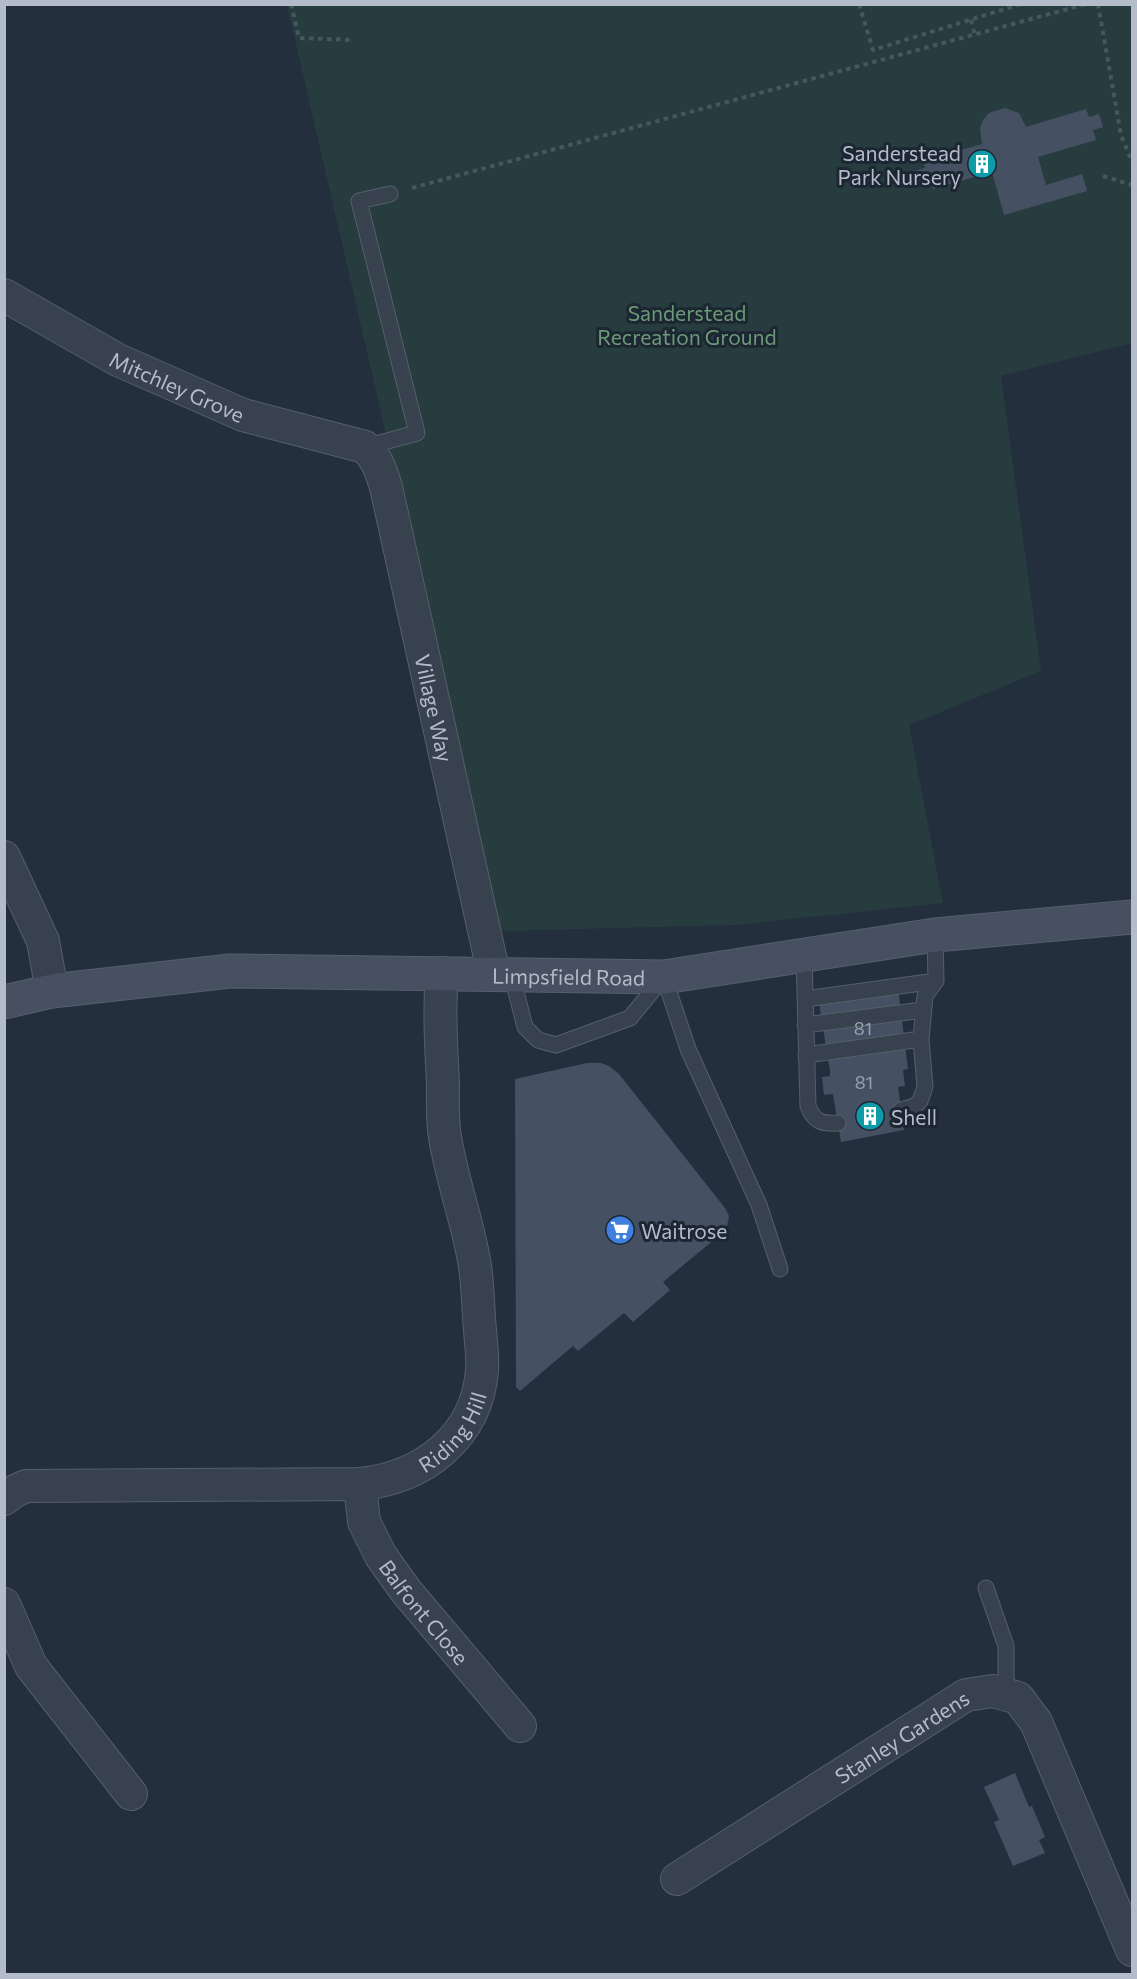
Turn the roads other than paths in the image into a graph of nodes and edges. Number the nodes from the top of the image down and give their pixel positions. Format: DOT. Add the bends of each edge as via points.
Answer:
graph roads {
  1 [pos="390,194"];
  2 [pos="4,295"];
  3 [pos="364,447"];
  4 [pos="4,857"];
  5 [pos="1132,917"];
  6 [pos="935,935"];
  7 [pos="804,954"];
  8 [pos="442,973"];
  9 [pos="503,975"];
  10 [pos="664,977"];
  11 [pos="936,981"];
  12 [pos="52,991"];
  13 [pos="805,999"];
  14 [pos="4,1002"];
  15 [pos="923,1010"];
  16 [pos="805,1025"];
  17 [pos="921,1039"];
  18 [pos="806,1056"];
  19 [pos="902,1110"];
  20 [pos="838,1123"];
  21 [pos="780,1269"];
  22 [pos="360,1484"];
  23 [pos="4,1499"];
  24 [pos="986,1588"];
  25 [pos="4,1604"];
  26 [pos="1006,1695"];
  27 [pos="520,1726"];
  28 [pos="131,1794"];
  29 [pos="677,1879"];
  30 [pos="1132,1950"];
  1 -- 3 [label="lane" via="359,201 417,433"];
  2 -- 3 [label="street, Mitchley Grove" via="118,360 243,416"];
  3 -- 9 [label="street, Village Way" via="380,466 386,487"];
  4 -- 12 [label="street" via="43,941"];
  5 -- 6 [label="main road, Limpsfield Road"];
  6 -- 7 [label="main road, Limpsfield Road"];
  6 -- 11 [label="lane"];
  7 -- 10 [label="main road, Limpsfield Road"];
  7 -- 13 [label="lane"];
  8 -- 9 [label="main road, Limpsfield Road"];
  8 -- 12 [label="main road, Limpsfield Road" via="230,971"];
  8 -- 22 [label="street, Riding Hill" via="444,1136 475,1266 483,1370 469,1416 439,1454 400,1476"];
  9 -- 10 [label="main road, Limpsfield Road"];
  9 -- 10 [label="lane" via="525,1027 538,1040 556,1045 630,1018"];
  10 -- 21 [label="lane" via="688,1049 759,1205"];
  11 -- 13 [label="lane"];
  11 -- 15 [label="lane"];
  12 -- 14 [label="main road, Limpsfield Road"];
  13 -- 16 [label="lane"];
  15 -- 16 [label="lane"];
  15 -- 17 [label="lane"];
  16 -- 18 [label="lane"];
  17 -- 18 [label="lane"];
  17 -- 19 [label="lane" via="923,1094 915,1106"];
  18 -- 20 [label="lane" via="808,1106 814,1119"];
  22 -- 23 [label="street, Riding Hill" via="26,1486"];
  22 -- 27 [label="street, Balfont Close" via="364,1522 381,1556"];
  24 -- 26 [label="lane" via="1006,1646"];
  25 -- 28 [label="street" via="31,1666"];
  26 -- 29 [label="street, Stanley Gardens" via="993,1691 966,1695"];
  26 -- 30 [label="street" via="1018,1698 1036,1722"];
}
